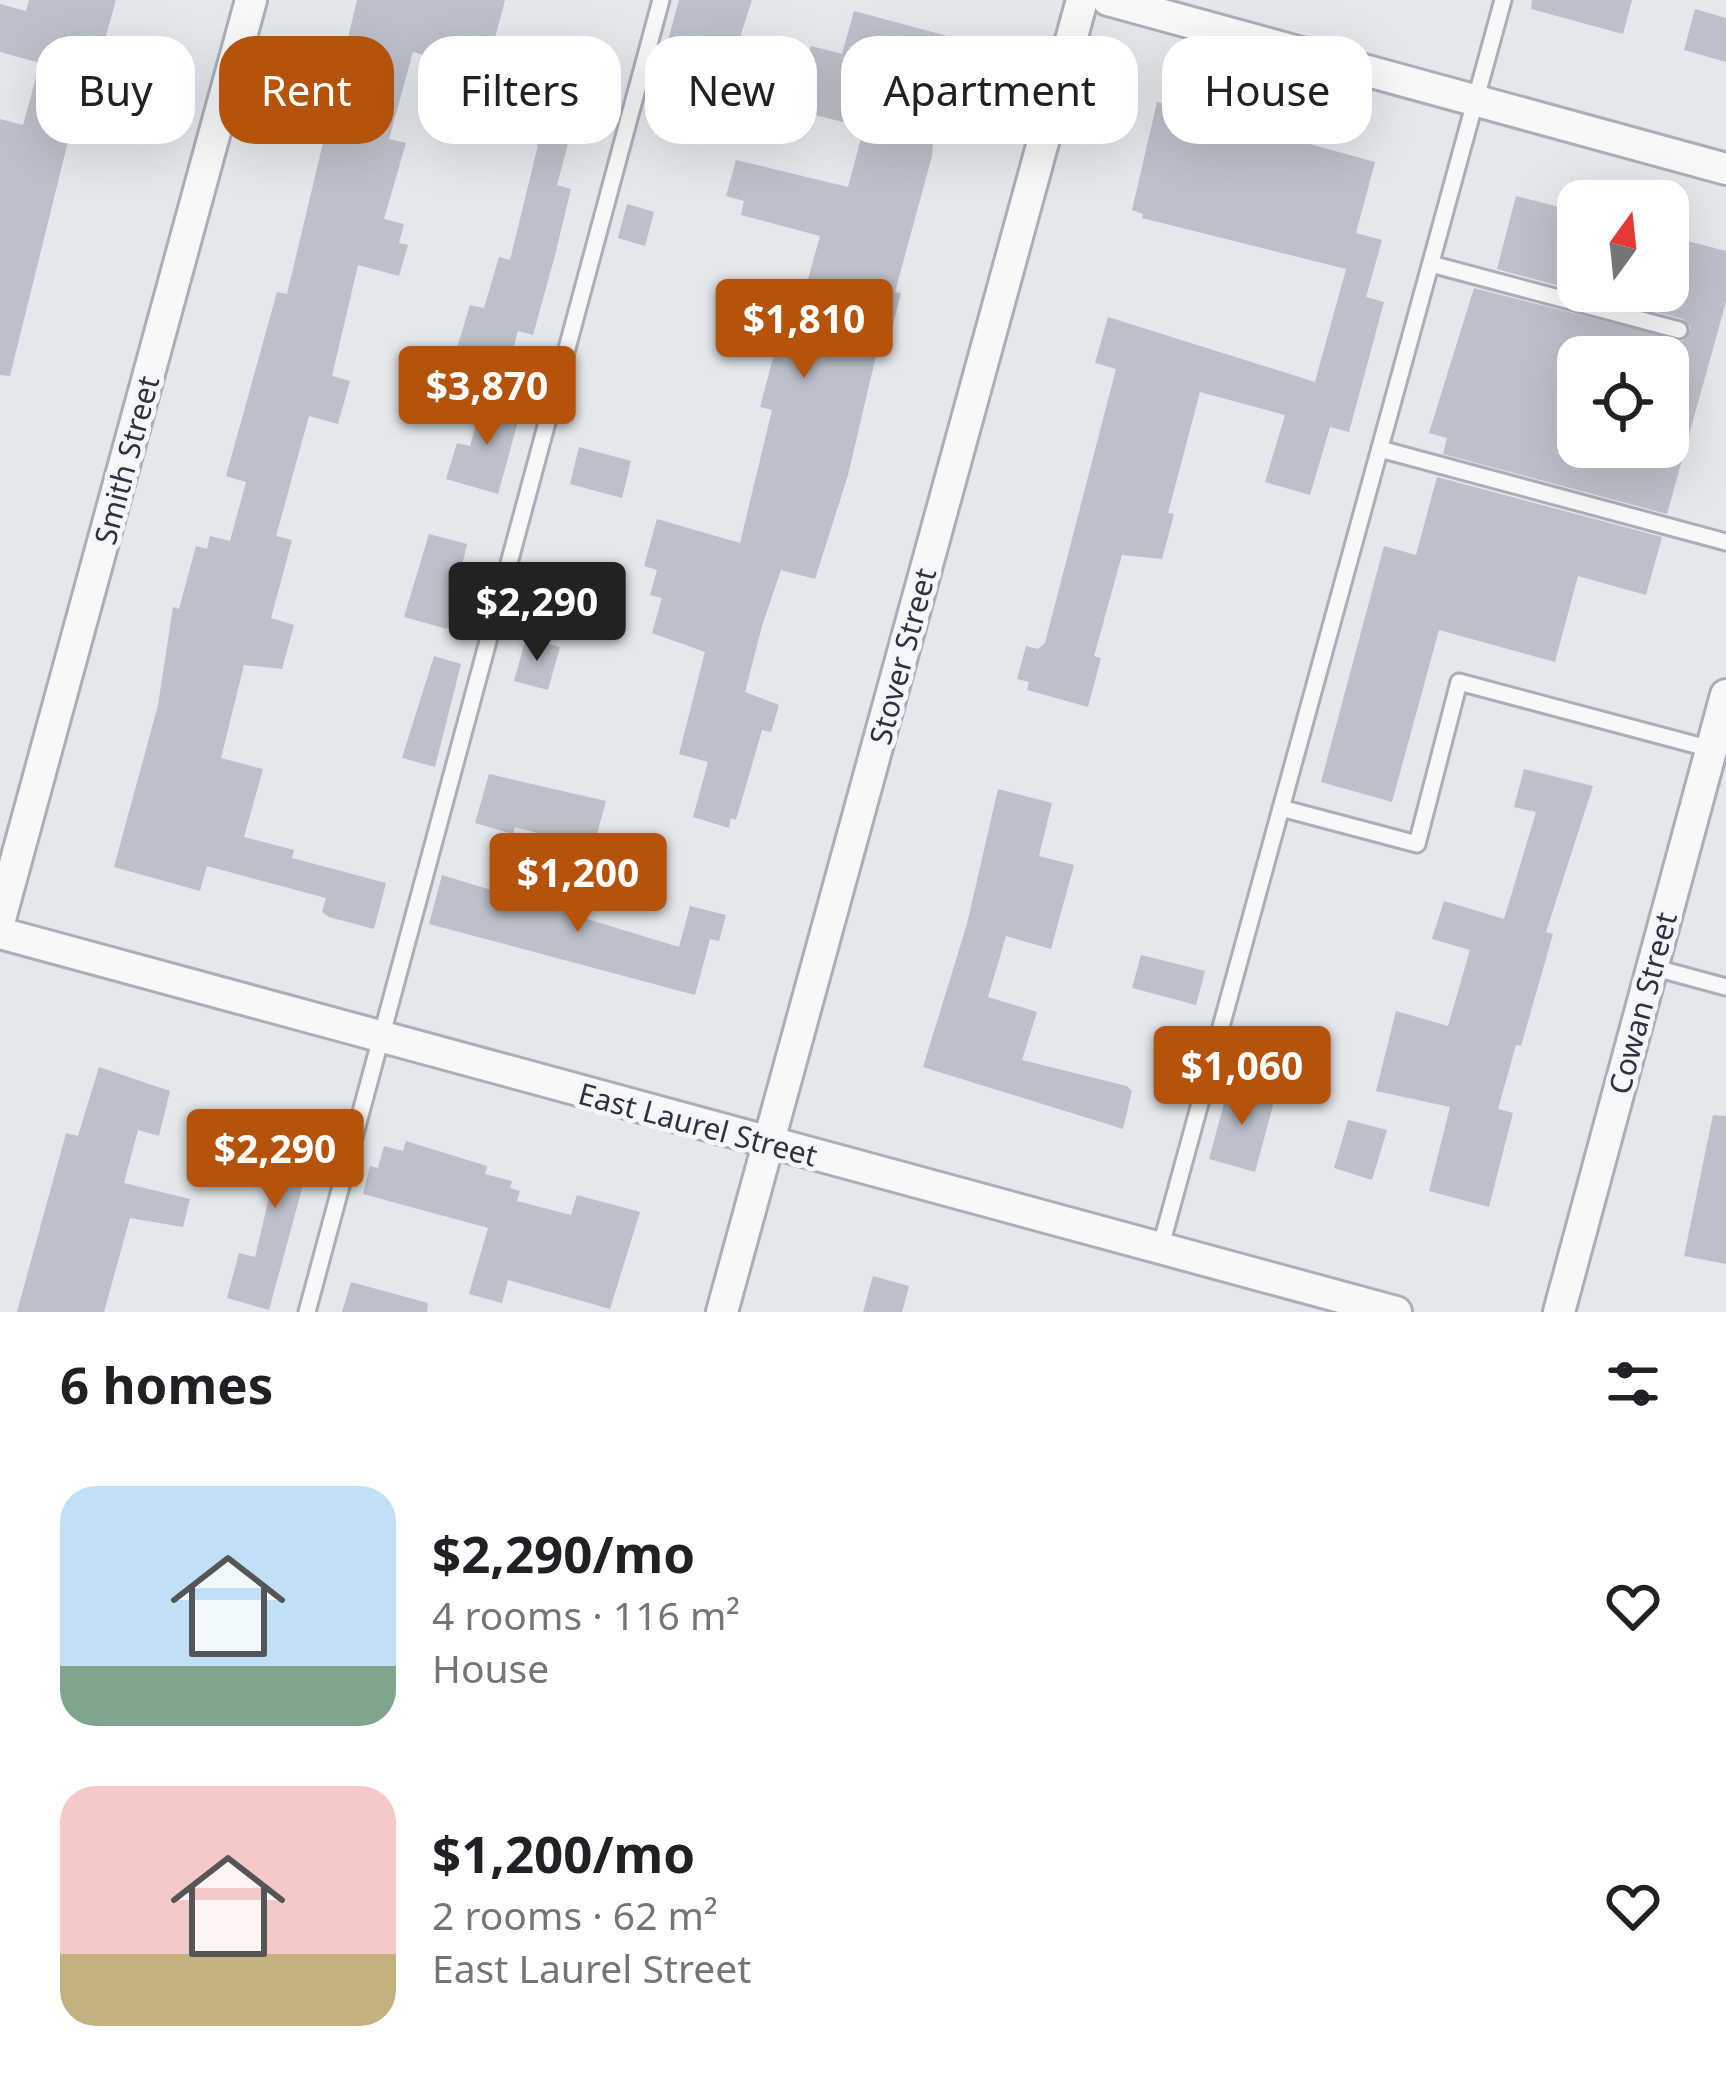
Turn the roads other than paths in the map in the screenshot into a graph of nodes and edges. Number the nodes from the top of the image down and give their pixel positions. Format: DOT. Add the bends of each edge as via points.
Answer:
graph roads {
  1 [pos="251,0"];
  2 [pos="661,0"];
  3 [pos="1082,0"];
  4 [pos="1108,0"];
  5 [pos="1503,0"];
  6 [pos="1476,101"];
  7 [pos="1726,169"];
  8 [pos="1431,264"];
  9 [pos="1679,330"];
  10 [pos="1380,449"];
  11 [pos="1726,542"];
  12 [pos="1726,695"];
  13 [pos="1711,749"];
  14 [pos="1281,808"];
  15 [pos="0,919"];
  16 [pos="0,933"];
  17 [pos="1652,967"];
  18 [pos="1726,987"];
  19 [pos="381,1038"];
  20 [pos="768,1143"];
  21 [pos="1160,1249"];
  22 [pos="307,1312"];
  23 [pos="722,1312"];
  24 [pos="1396,1312"];
  25 [pos="1559,1312"];
  1 -- 15 [label="street, Smith Street"];
  2 -- 19 [label="lane"];
  3 -- 20 [label="street, Stover Street"];
  4 -- 6 [label="street"];
  5 -- 6 [label="lane"];
  6 -- 7 [label="street"];
  6 -- 8 [label="lane"];
  8 -- 9 [label="lane"];
  8 -- 10 [label="lane"];
  10 -- 11 [label="lane"];
  10 -- 14 [label="lane"];
  12 -- 13 [label="street, Cowan Street"];
  13 -- 14 [label="lane" via="1459,682 1418,844"];
  13 -- 17 [label="street, Cowan Street"];
  14 -- 21 [label="lane"];
  16 -- 19 [label="street, East Laurel Street"];
  17 -- 18 [label="lane"];
  17 -- 25 [label="street, Cowan Street"];
  19 -- 20 [label="street, East Laurel Street"];
  19 -- 22 [label="lane"];
  20 -- 21 [label="street, East Laurel Street"];
  20 -- 23 [label="street, Stover Street"];
  21 -- 24 [label="street, East Laurel Street"];
}
